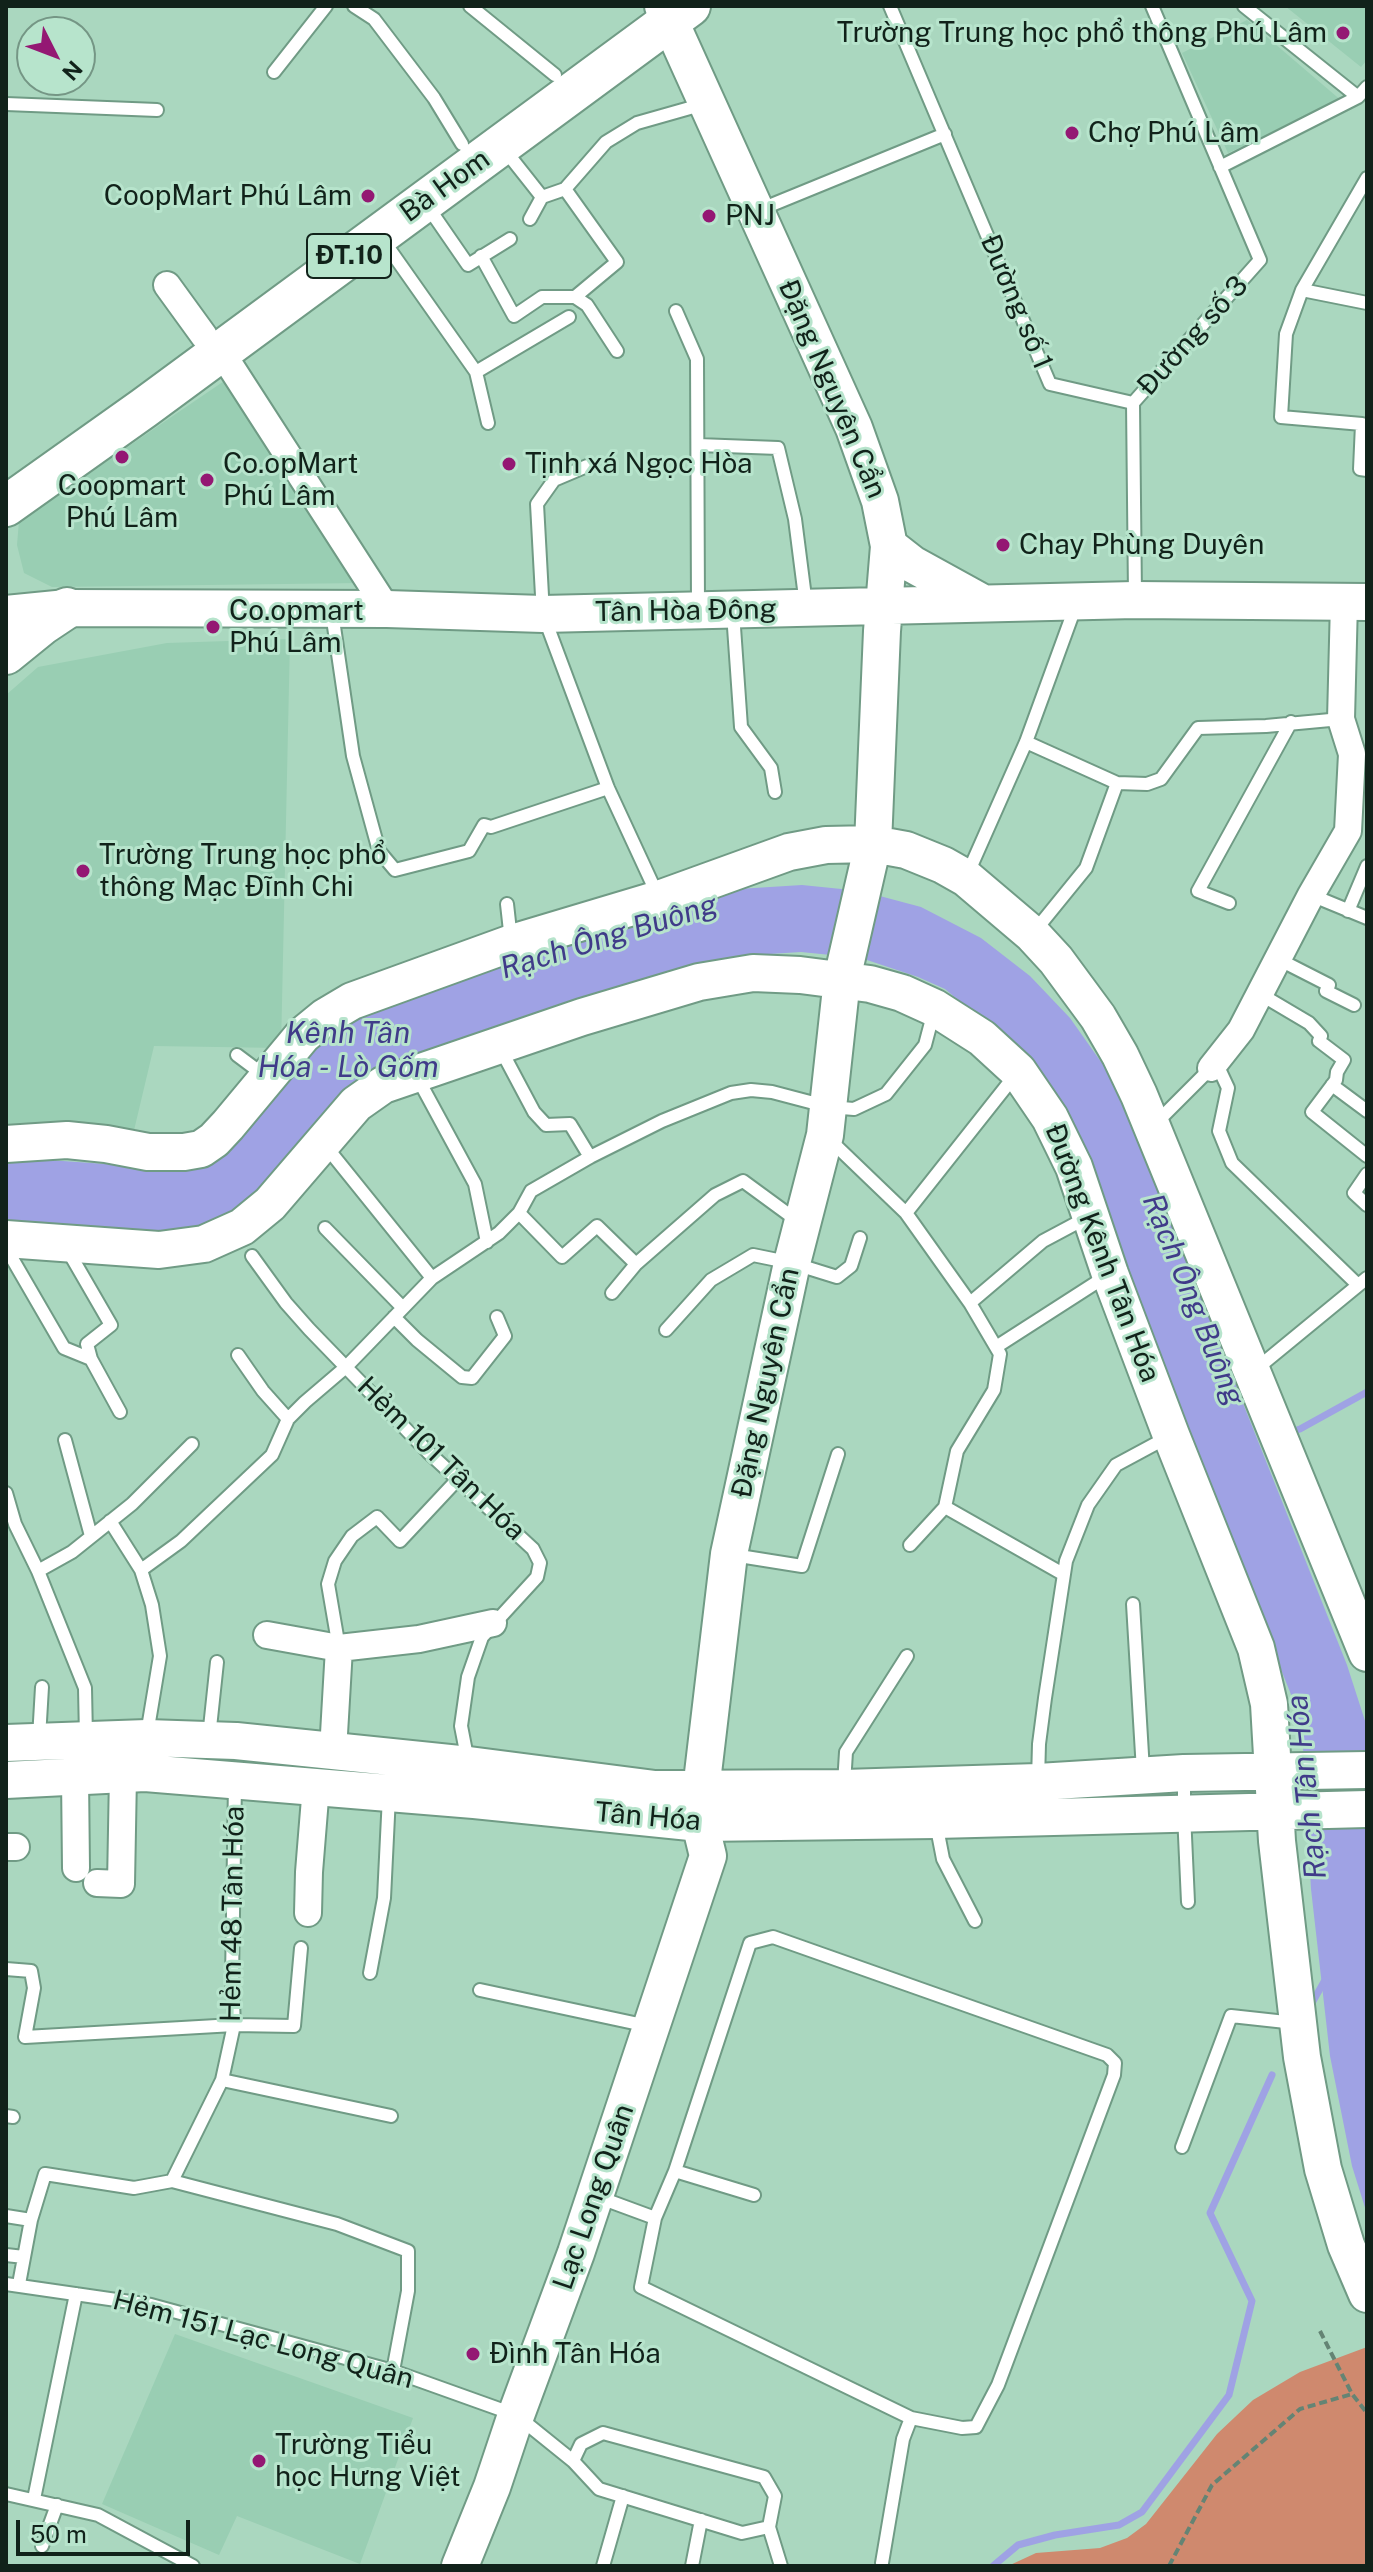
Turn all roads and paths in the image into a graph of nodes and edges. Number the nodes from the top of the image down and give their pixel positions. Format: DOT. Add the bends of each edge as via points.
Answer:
graph roads {
  1 [pos="326,6"];
  2 [pos="354,6"];
  3 [pos="470,6"];
  4 [pos="890,6"];
  5 [pos="1152,6"];
  6 [pos="1244,6"];
  7 [pos="668,10"];
  8 [pos="274,72"];
  9 [pos="555,75"];
  10 [pos="1362,92"];
  11 [pos="707,103"];
  12 [pos="6,104"];
  13 [pos="157,110"];
  14 [pos="945,134"];
  15 [pos="481,145"];
  16 [pos="1220,167"];
  17 [pos="1367,178"];
  18 [pos="565,189"];
  19 [pos="1363,193"];
  20 [pos="542,197"];
  21 [pos="424,201"];
  22 [pos="756,212"];
  23 [pos="530,219"];
  24 [pos="379,234"];
  25 [pos="510,239"];
  26 [pos="481,256"];
  27 [pos="167,285"];
  28 [pos="1302,290"];
  29 [pos="575,297"];
  30 [pos="1367,303"];
  31 [pos="676,311"];
  32 [pos="569,317"];
  33 [pos="212,343"];
  34 [pos="617,351"];
  35 [pos="476,372"];
  36 [pos="1133,403"];
  37 [pos="488,423"];
  38 [pos="698,445"];
  39 [pos="587,466"];
  40 [pos="1367,470"];
  41 [pos="7,480"];
  42 [pos="889,546"];
  43 [pos="1135,600"];
  44 [pos="983,602"];
  45 [pos="1077,602"];
  46 [pos="1355,602"];
  47 [pos="884,606"];
  48 [pos="67,608"];
  49 [pos="806,608"];
  50 [pos="331,609"];
  51 [pos="387,609"];
  52 [pos="716,610"];
  53 [pos="6,614"];
  54 [pos="543,614"];
  55 [pos="6,654"];
  56 [pos="1341,719"];
  57 [pos="1291,722"];
  58 [pos="1026,742"];
  59 [pos="1117,783"];
  60 [pos="608,788"];
  61 [pos="775,792"];
  62 [pos="873,844"];
  63 [pos="1367,866"];
  64 [pos="966,878"];
  65 [pos="1311,895"];
  66 [pos="659,899"];
  67 [pos="1229,903"];
  68 [pos="507,904"];
  69 [pos="1348,911"];
  70 [pos="1367,918"];
  71 [pos="1032,934"];
  72 [pos="512,943"];
  73 [pos="1278,959"];
  74 [pos="842,979"];
  75 [pos="1260,994"];
  76 [pos="1354,1005"];
  77 [pos="935,1008"];
  78 [pos="498,1045"];
  79 [pos="237,1055"];
  80 [pos="1211,1068"];
  81 [pos="1018,1071"];
  82 [pos="415,1073"];
  83 [pos="267,1078"];
  84 [pos="1332,1085"];
  85 [pos="1367,1111"];
  86 [pos="827,1121"];
  87 [pos="1152,1127"];
  88 [pos="323,1142"];
  89 [pos="6,1144"];
  90 [pos="1367,1156"];
  91 [pos="590,1157"];
  92 [pos="1367,1174"];
  93 [pos="1367,1205"];
  94 [pos="519,1213"];
  95 [pos="906,1213"];
  96 [pos="1090,1216"];
  97 [pos="802,1224"];
  98 [pos="325,1228"];
  99 [pos="860,1238"];
  100 [pos="6,1239"];
  101 [pos="64,1242"];
  102 [pos="487,1242"];
  103 [pos="6,1248"];
  104 [pos="252,1256"];
  105 [pos="792,1263"];
  106 [pos="636,1264"];
  107 [pos="1110,1274"];
  108 [pos="432,1278"];
  109 [pos="1362,1282"];
  110 [pos="612,1293"];
  111 [pos="970,1303"];
  112 [pos="399,1313"];
  113 [pos="497,1317"];
  114 [pos="666,1330"];
  115 [pos="996,1347"];
  116 [pos="238,1355"];
  117 [pos="91,1359"];
  118 [pos="346,1367"];
  119 [pos="1252,1373"];
  120 [pos="120,1412"];
  121 [pos="288,1419"];
  122 [pos="1171,1435"];
  123 [pos="65,1440"];
  124 [pos="192,1444"];
  125 [pos="838,1454"];
  126 [pos="458,1479"];
  127 [pos="6,1493"];
  128 [pos="945,1507"];
  129 [pos="110,1521"];
  130 [pos="91,1536"];
  131 [pos="910,1545"];
  132 [pos="729,1554"];
  133 [pos="141,1570"];
  134 [pos="38,1571"];
  135 [pos="1063,1574"];
  136 [pos="1133,1604"];
  137 [pos="493,1623"];
  138 [pos="267,1635"];
  139 [pos="339,1648"];
  140 [pos="1367,1653"];
  141 [pos="907,1656"];
  142 [pos="217,1662"];
  143 [pos="42,1687"];
  144 [pos="86,1740"];
  145 [pos="209,1740"];
  146 [pos="22,1742"];
  147 [pos="333,1751"];
  148 [pos="141,1759"];
  149 [pos="469,1765"];
  150 [pos="1283,1770"];
  151 [pos="1367,1770"];
  152 [pos="1184,1773"];
  153 [pos="1144,1774"];
  154 [pos="75,1777"];
  155 [pos="235,1779"];
  156 [pos="6,1780"];
  157 [pos="1038,1782"];
  158 [pos="316,1786"];
  159 [pos="844,1788"];
  160 [pos="389,1793"];
  161 [pos="937,1802"];
  162 [pos="701,1806"];
  163 [pos="1367,1809"];
  164 [pos="1284,1811"];
  165 [pos="1184,1814"];
  166 [pos="1188,1902"];
  167 [pos="308,1913"];
  168 [pos="975,1921"];
  169 [pos="301,1948"];
  170 [pos="6,1969"];
  171 [pos="370,1973"];
  172 [pos="480,1990"];
  173 [pos="1298,2024"];
  174 [pos="234,2025"];
  175 [pos="652,2027"];
  176 [pos="222,2080"];
  177 [pos="391,2116"];
  178 [pos="1182,2147"];
  179 [pos="675,2171"];
  180 [pos="172,2181"];
  181 [pos="754,2195"];
  182 [pos="595,2196"];
  183 [pos="6,2216"];
  184 [pos="655,2218"];
  185 [pos="31,2220"];
  186 [pos="6,2255"];
  187 [pos="24,2257"];
  188 [pos="12,2284"];
  189 [pos="76,2294"];
  190 [pos="1367,2294"];
  191 [pos="1320,2331"];
  192 [pos="393,2371"];
  193 [pos="1352,2394"];
  194 [pos="1367,2413"];
  195 [pos="516,2415"];
  196 [pos="911,2418"];
  197 [pos="573,2461"];
  198 [pos="6,2494"];
  199 [pos="623,2496"];
  200 [pos="34,2499"];
  201 [pos="57,2505"];
  202 [pos="701,2520"];
  203 [pos="769,2527"];
  204 [pos="42,2546"];
  205 [pos="882,2563"];
  206 [pos="193,2566"];
  207 [pos="460,2566"];
  208 [pos="603,2566"];
  209 [pos="692,2566"];
  210 [pos="781,2566"];
  211 [pos="1169,2566"];
  1 -- 8 [label="lane"];
  2 -- 15 [label="lane" via="374,19 434,98"];
  3 -- 9 [label="lane"];
  4 -- 14 [label="lane, Đường số 1"];
  5 -- 16 [label="lane, Đường số 3"];
  6 -- 10 [label="lane"];
  7 -- 9 [label="main road, Bà Hom / ĐT.10"];
  7 -- 11 [label="street, Đặng Nguyên Cẩn"];
  7 -- 15 [label="main road, Bà Hom / ĐT.10"];
  9 -- 15 [label="main road, Bà Hom / ĐT.10"];
  10 -- 16 [label="lane"];
  11 -- 18 [label="lane" via="637,123 606,142"];
  11 -- 22 [label="street, Đặng Nguyên Cẩn"];
  12 -- 13 [label="lane"];
  14 -- 22 [label="lane"];
  14 -- 36 [label="lane, Đường số 1" via="1050,384"];
  15 -- 20 [label="lane"];
  15 -- 21 [label="main road, Bà Hom / ĐT.10"];
  15 -- 33 [label="main road, Bà Hom / ĐT.10"];
  16 -- 36 [label="lane, Đường số 3" via="1260,260"];
  17 -- 19 [label="lane"];
  18 -- 20 [label="lane"];
  18 -- 29 [label="lane" via="617,262"];
  19 -- 28 [label="lane"];
  20 -- 23 [label="lane"];
  21 -- 24 [label="main road, Bà Hom / ĐT.10"];
  21 -- 26 [label="lane" via="468,265"];
  22 -- 42 [label="street, Đặng Nguyên Cẩn" via="854,428 880,501"];
  24 -- 33 [label="main road, Bà Hom / ĐT.10"];
  24 -- 35 [label="lane"];
  25 -- 26 [label="lane"];
  26 -- 29 [label="lane" via="514,316 542,297"];
  27 -- 33 [label="street"];
  28 -- 30 [label="lane"];
  28 -- 40 [label="lane" via="1286,334 1281,417 1362,424 1360,469"];
  29 -- 34 [label="lane" via="587,305"];
  31 -- 38 [label="lane" via="697,359"];
  32 -- 35 [label="lane"];
  33 -- 41 [label="main road, Bà Hom / ĐT.10" via="144,408"];
  33 -- 51 [label="street"];
  35 -- 37 [label="lane"];
  36 -- 43 [label="lane"];
  38 -- 49 [label="lane" via="778,448 795,519"];
  38 -- 52 [label="lane"];
  39 -- 54 [label="lane" via="554,480 537,504"];
  42 -- 44 [label="street"];
  42 -- 47 [label="street, Đặng Nguyên Cẩn"];
  43 -- 45 [label="street, Tân Hòa Đông"];
  43 -- 46 [label="street, Tân Hòa Đông"];
  44 -- 45 [label="street, Tân Hòa Đông"];
  44 -- 47 [label="street, Tân Hòa Đông"];
  45 -- 58 [label="lane"];
  46 -- 56 [label="street"];
  47 -- 49 [label="street, Tân Hòa Đông"];
  47 -- 62 [label="street, Đặng Nguyên Cẩn"];
  48 -- 50 [label="street, Tân Hòa Đông"];
  48 -- 53 [label="street, Tân Hòa Đông"];
  48 -- 55 [label="main road"];
  49 -- 52 [label="street, Tân Hòa Đông"];
  50 -- 51 [label="street, Tân Hòa Đông"];
  50 -- 60 [label="lane" via="353,756 379,851 395,870 469,851 484,825"];
  51 -- 54 [label="street, Tân Hòa Đông"];
  52 -- 54 [label="street, Tân Hòa Đông"];
  52 -- 61 [label="lane" via="741,727 771,768"];
  54 -- 60 [label="lane"];
  56 -- 57 [label="lane"];
  56 -- 65 [label="street" via="1352,754 1354,808 1348,831"];
  57 -- 59 [label="lane" via="1198,728 1161,779"];
  57 -- 67 [label="lane" via="1198,891"];
  58 -- 59 [label="lane"];
  58 -- 64 [label="lane"];
  59 -- 71 [label="lane" via="1086,868"];
  60 -- 66 [label="lane"];
  62 -- 64 [label="street" via="906,850"];
  62 -- 66 [label="street" via="789,852"];
  62 -- 74 [label="street, Đặng Nguyên Cẩn"];
  63 -- 69 [label="lane"];
  64 -- 71 [label="street"];
  65 -- 69 [label="lane"];
  65 -- 73 [label="street"];
  66 -- 72 [label="street"];
  68 -- 72 [label="lane"];
  69 -- 70 [label="lane"];
  71 -- 87 [label="street" via="1098,1017"];
  72 -- 83 [label="street" via="352,1001 303,1035"];
  73 -- 75 [label="street"];
  73 -- 76 [label="lane" via="1329,985 1326,991"];
  74 -- 77 [label="street, Đường Kênh Tân Hóa" via="902,993"];
  74 -- 78 [label="street, Đường Kênh Tân Hóa" via="753,973 699,982"];
  74 -- 86 [label="street, Đặng Nguyên Cẩn"];
  75 -- 80 [label="street" via="1241,1030"];
  75 -- 84 [label="lane" via="1309,1023 1321,1036 1319,1041 1344,1060"];
  77 -- 81 [label="street, Đường Kênh Tân Hóa" via="982,1038"];
  77 -- 86 [label="lane" via="925,1045 886,1094"];
  78 -- 82 [label="street, Đường Kênh Tân Hóa"];
  78 -- 91 [label="lane" via="534,1112 546,1125 570,1124"];
  79 -- 83 [label="lane"];
  80 -- 87 [label="lane"];
  80 -- 109 [label="lane" via="1221,1073 1228,1088 1219,1131 1232,1163"];
  81 -- 95 [label="lane"];
  81 -- 96 [label="street, Đường Kênh Tân Hóa" via="1056,1130"];
  82 -- 88 [label="street, Đường Kênh Tân Hóa" via="383,1085 356,1104"];
  82 -- 102 [label="lane" via="475,1184"];
  83 -- 89 [label="street" via="201,1149 148,1152 67,1140"];
  84 -- 85 [label="lane"];
  84 -- 90 [label="lane" via="1312,1112"];
  86 -- 91 [label="lane, Hẻm 101 Tân Hóa" via="772,1092 731,1093"];
  86 -- 95 [label="lane"];
  86 -- 97 [label="street, Đặng Nguyên Cẩn"];
  87 -- 119 [label="street"];
  88 -- 101 [label="street, Đường Kênh Tân Hóa" via="270,1204 242,1227 204,1244 159,1250"];
  88 -- 108 [label="lane"];
  91 -- 94 [label="lane, Hẻm 101 Tân Hóa" via="531,1191"];
  92 -- 93 [label="lane" via="1354,1193"];
  94 -- 102 [label="lane, Hẻm 101 Tân Hóa"];
  94 -- 106 [label="lane" via="562,1257 597,1226"];
  95 -- 111 [label="lane"];
  96 -- 107 [label="street, Đường Kênh Tân Hóa"];
  96 -- 111 [label="lane" via="1043,1241"];
  97 -- 105 [label="street, Đặng Nguyên Cẩn"];
  97 -- 106 [label="lane" via="743,1181 715,1195"];
  98 -- 112 [label="lane"];
  99 -- 105 [label="lane" via="851,1266 837,1277"];
  100 -- 101 [label="street, Đường Kênh Tân Hóa"];
  101 -- 117 [label="lane" via="111,1325 87,1344"];
  102 -- 108 [label="lane, Hẻm 101 Tân Hóa"];
  103 -- 117 [label="lane" via="64,1348"];
  104 -- 118 [label="lane, Hẻm 101 Tân Hóa" via="286,1303"];
  105 -- 114 [label="lane" via="753,1255 711,1280"];
  105 -- 132 [label="street, Đặng Nguyên Cẩn"];
  106 -- 110 [label="lane"];
  107 -- 115 [label="lane"];
  107 -- 122 [label="street, Đường Kênh Tân Hóa"];
  108 -- 112 [label="lane, Hẻm 101 Tân Hóa"];
  109 -- 119 [label="lane"];
  111 -- 115 [label="lane"];
  112 -- 113 [label="lane" via="417,1340 462,1377 472,1378 505,1336"];
  112 -- 118 [label="lane, Hẻm 101 Tân Hóa"];
  115 -- 128 [label="lane" via="1000,1354 994,1390 957,1451"];
  116 -- 121 [label="lane"];
  117 -- 120 [label="lane"];
  118 -- 121 [label="lane"];
  118 -- 126 [label="lane, Hẻm 101 Tân Hóa"];
  119 -- 140 [label="street"];
  121 -- 133 [label="lane" via="272,1455 181,1541"];
  122 -- 135 [label="lane" via="1116,1465 1088,1505"];
  122 -- 150 [label="street, Đường Kênh Tân Hóa" via="1256,1648"];
  123 -- 130 [label="lane"];
  124 -- 129 [label="lane"];
  125 -- 132 [label="lane" via="802,1566"];
  126 -- 137 [label="lane, Hẻm 101 Tân Hóa" via="533,1549 540,1563 537,1577"];
  126 -- 139 [label="lane" via="400,1541 377,1517 352,1536 335,1561 328,1584"];
  127 -- 134 [label="lane"];
  128 -- 131 [label="lane"];
  128 -- 135 [label="lane"];
  129 -- 130 [label="lane"];
  129 -- 133 [label="lane"];
  130 -- 134 [label="lane"];
  132 -- 162 [label="street, Đặng Nguyên Cẩn"];
  133 -- 148 [label="lane" via="160,1656"];
  134 -- 144 [label="lane" via="85,1688"];
  135 -- 157 [label="lane"];
  136 -- 153 [label="lane"];
  137 -- 139 [label="street"];
  137 -- 149 [label="lane, Hẻm 101 Tân Hóa" via="482,1637 468,1677 461,1726"];
  138 -- 139 [label="street"];
  139 -- 147 [label="street"];
  141 -- 159 [label="lane" via="846,1752"];
  142 -- 145 [label="lane"];
  143 -- 146 [label="lane"];
  144 -- 146 [label="street, Tân Hóa"];
  144 -- 148 [label="street, Tân Hóa"];
  145 -- 147 [label="street, Tân Hóa"];
  145 -- 148 [label="street, Tân Hóa"];
  147 -- 149 [label="street, Tân Hóa"];
  148 -- 154 [label="street, Tân Hóa"];
  148 -- 154 [label="street" via="121,1884 81,1871"];
  148 -- 155 [label="street, Tân Hóa"];
  149 -- 162 [label="street, Tân Hóa" via="655,1789"];
  150 -- 151 [label="street, Tân Hóa"];
  150 -- 152 [label="street, Tân Hóa"];
  150 -- 164 [label="street, Đường Kênh Tân Hóa"];
  152 -- 153 [label="street, Tân Hóa"];
  152 -- 165 [label="lane"];
  153 -- 157 [label="street, Tân Hóa"];
  154 -- 156 [label="street, Tân Hóa"];
  155 -- 158 [label="street, Tân Hóa"];
  155 -- 174 [label="lane, Hẻm 48 Tân Hóa"];
  157 -- 161 [label="street, Tân Hóa"];
  158 -- 160 [label="street, Tân Hóa"];
  158 -- 167 [label="street"];
  159 -- 161 [label="street, Tân Hóa"];
  159 -- 162 [label="street, Tân Hóa"];
  160 -- 162 [label="street, Tân Hóa"];
  160 -- 171 [label="lane" via="384,1898"];
  161 -- 162 [label="street, Tân Hóa"];
  161 -- 165 [label="street, Tân Hóa"];
  161 -- 168 [label="lane" via="943,1859"];
  162 -- 175 [label="street, Lạc Long Quân" via="708,1856"];
  163 -- 164 [label="street, Tân Hóa"];
  164 -- 165 [label="street, Tân Hóa"];
  164 -- 173 [label="street, Đường Kênh Tân Hóa"];
  165 -- 166 [label="lane"];
  169 -- 174 [label="lane" via="294,2026"];
  170 -- 174 [label="lane" via="31,1971 34,1988 25,2037"];
  172 -- 175 [label="lane"];
  173 -- 178 [label="lane" via="1231,2016"];
  173 -- 190 [label="street, Đường Kênh Tân Hóa" via="1323,2169"];
  174 -- 176 [label="lane, Hẻm 48 Tân Hóa"];
  175 -- 182 [label="street, Lạc Long Quân"];
  176 -- 177 [label="lane"];
  176 -- 180 [label="lane, Hẻm 48 Tân Hóa"];
  179 -- 181 [label="lane"];
  179 -- 184 [label="lane"];
  179 -- 196 [label="lane" via="750,1943 773,1937 1112,2060 1109,2089 998,2385 976,2427"];
  180 -- 185 [label="lane" via="134,2188 45,2174"];
  180 -- 192 [label="lane" via="337,2224 408,2251 408,2291"];
  182 -- 184 [label="lane"];
  182 -- 195 [label="street, Lạc Long Quân"];
  183 -- 185 [label="lane"];
  184 -- 196 [label="lane" via="641,2287"];
  185 -- 187 [label="lane"];
  186 -- 187 [label="lane"];
  187 -- 188 [label="lane"];
  188 -- 189 [label="lane, Hẻm 151 Lạc Long Quân"];
  189 -- 192 [label="lane, Hẻm 151 Lạc Long Quân" via="151,2305"];
  189 -- 200 [label="lane"];
  191 -- 193 [label="path"];
  192 -- 195 [label="lane, Hẻm 151 Lạc Long Quân"];
  193 -- 194 [label="path"];
  193 -- 211 [label="path" via="1300,2409 1212,2485"];
  195 -- 197 [label="lane, Hẻm 151 Lạc Long Quân"];
  195 -- 207 [label="street, Lạc Long Quân"];
  196 -- 205 [label="lane"];
  197 -- 199 [label="lane, Hẻm 151 Lạc Long Quân" via="599,2489"];
  197 -- 203 [label="lane" via="581,2444 603,2433 764,2477 775,2496"];
  198 -- 200 [label="lane"];
  199 -- 202 [label="lane, Hẻm 151 Lạc Long Quân"];
  199 -- 208 [label="lane"];
  200 -- 201 [label="lane"];
  201 -- 204 [label="lane"];
  201 -- 206 [label="lane" via="98,2515"];
  202 -- 203 [label="lane, Hẻm 151 Lạc Long Quân" via="742,2533"];
  202 -- 209 [label="lane"];
  203 -- 210 [label="lane"];
}
